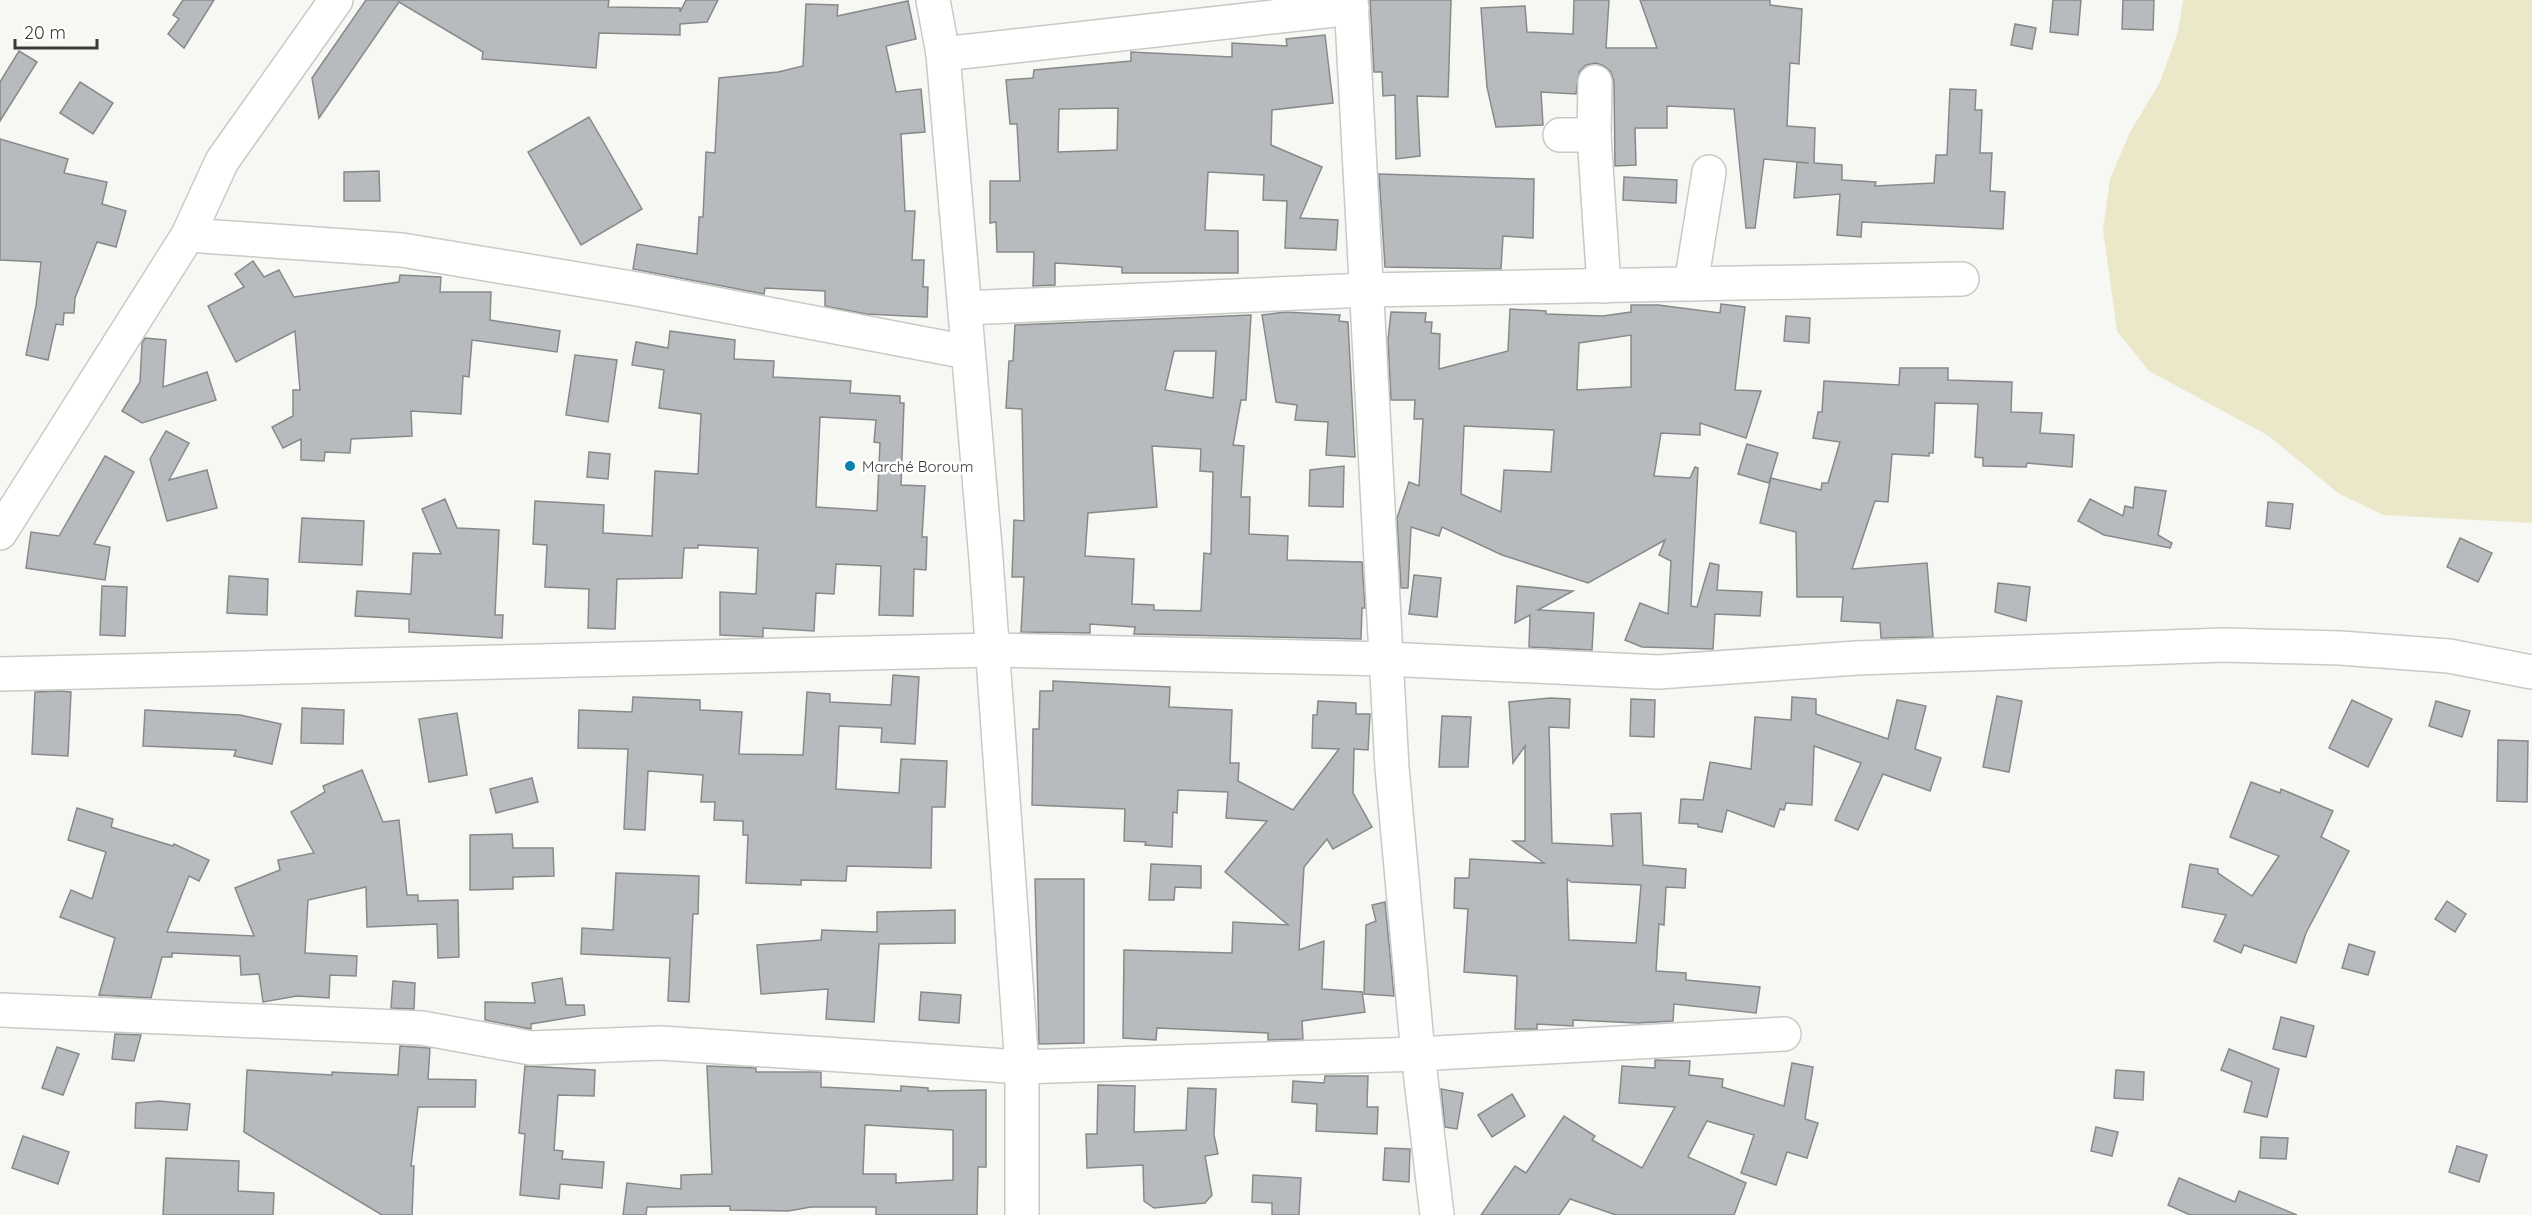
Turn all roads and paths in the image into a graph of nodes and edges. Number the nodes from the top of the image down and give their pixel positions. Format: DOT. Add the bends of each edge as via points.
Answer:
graph roads {
  1 [pos="336,0"];
  2 [pos="933,0"];
  3 [pos="1351,4"];
  4 [pos="943,54"];
  5 [pos="1595,82"];
  6 [pos="1560,135"];
  7 [pos="1594,135"];
  8 [pos="1709,172"];
  9 [pos="188,235"];
  10 [pos="1962,279"];
  11 [pos="1691,284"];
  12 [pos="1604,286"];
  13 [pos="1366,290"];
  14 [pos="965,308"];
  15 [pos="968,352"];
  16 [pos="0,532"];
  17 [pos="992,650"];
  18 [pos="1386,659"];
  19 [pos="2532,672"];
  20 [pos="0,674"];
  21 [pos="0,1010"];
  22 [pos="1784,1034"];
  23 [pos="1418,1054"];
  24 [pos="1022,1067"];
  25 [pos="1022,1215"];
  26 [pos="1437,1215"];
  1 -- 9 [label="street" via="222,160"];
  2 -- 4 [label="street"];
  3 -- 4 [label="street"];
  3 -- 13 [label="street"];
  4 -- 14 [label="street"];
  5 -- 7 [label="street"];
  6 -- 7 [label="street"];
  7 -- 12 [label="street"];
  8 -- 11 [label="street"];
  9 -- 15 [label="street" via="402,250 637,289"];
  9 -- 16 [label="street"];
  10 -- 11 [label="street"];
  11 -- 12 [label="street"];
  12 -- 13 [label="street"];
  13 -- 14 [label="street"];
  13 -- 18 [label="street"];
  14 -- 15 [label="street"];
  15 -- 17 [label="street"];
  17 -- 18 [label="street"];
  17 -- 20 [label="street"];
  17 -- 24 [label="street"];
  18 -- 19 [label="street" via="1658,672 1869,658 2224,645 2449,656"];
  18 -- 23 [label="street"];
  21 -- 24 [label="street" via="422,1028 531,1048 661,1043"];
  22 -- 23 [label="street"];
  23 -- 24 [label="street"];
  23 -- 26 [label="street"];
  24 -- 25 [label="street"];
}
